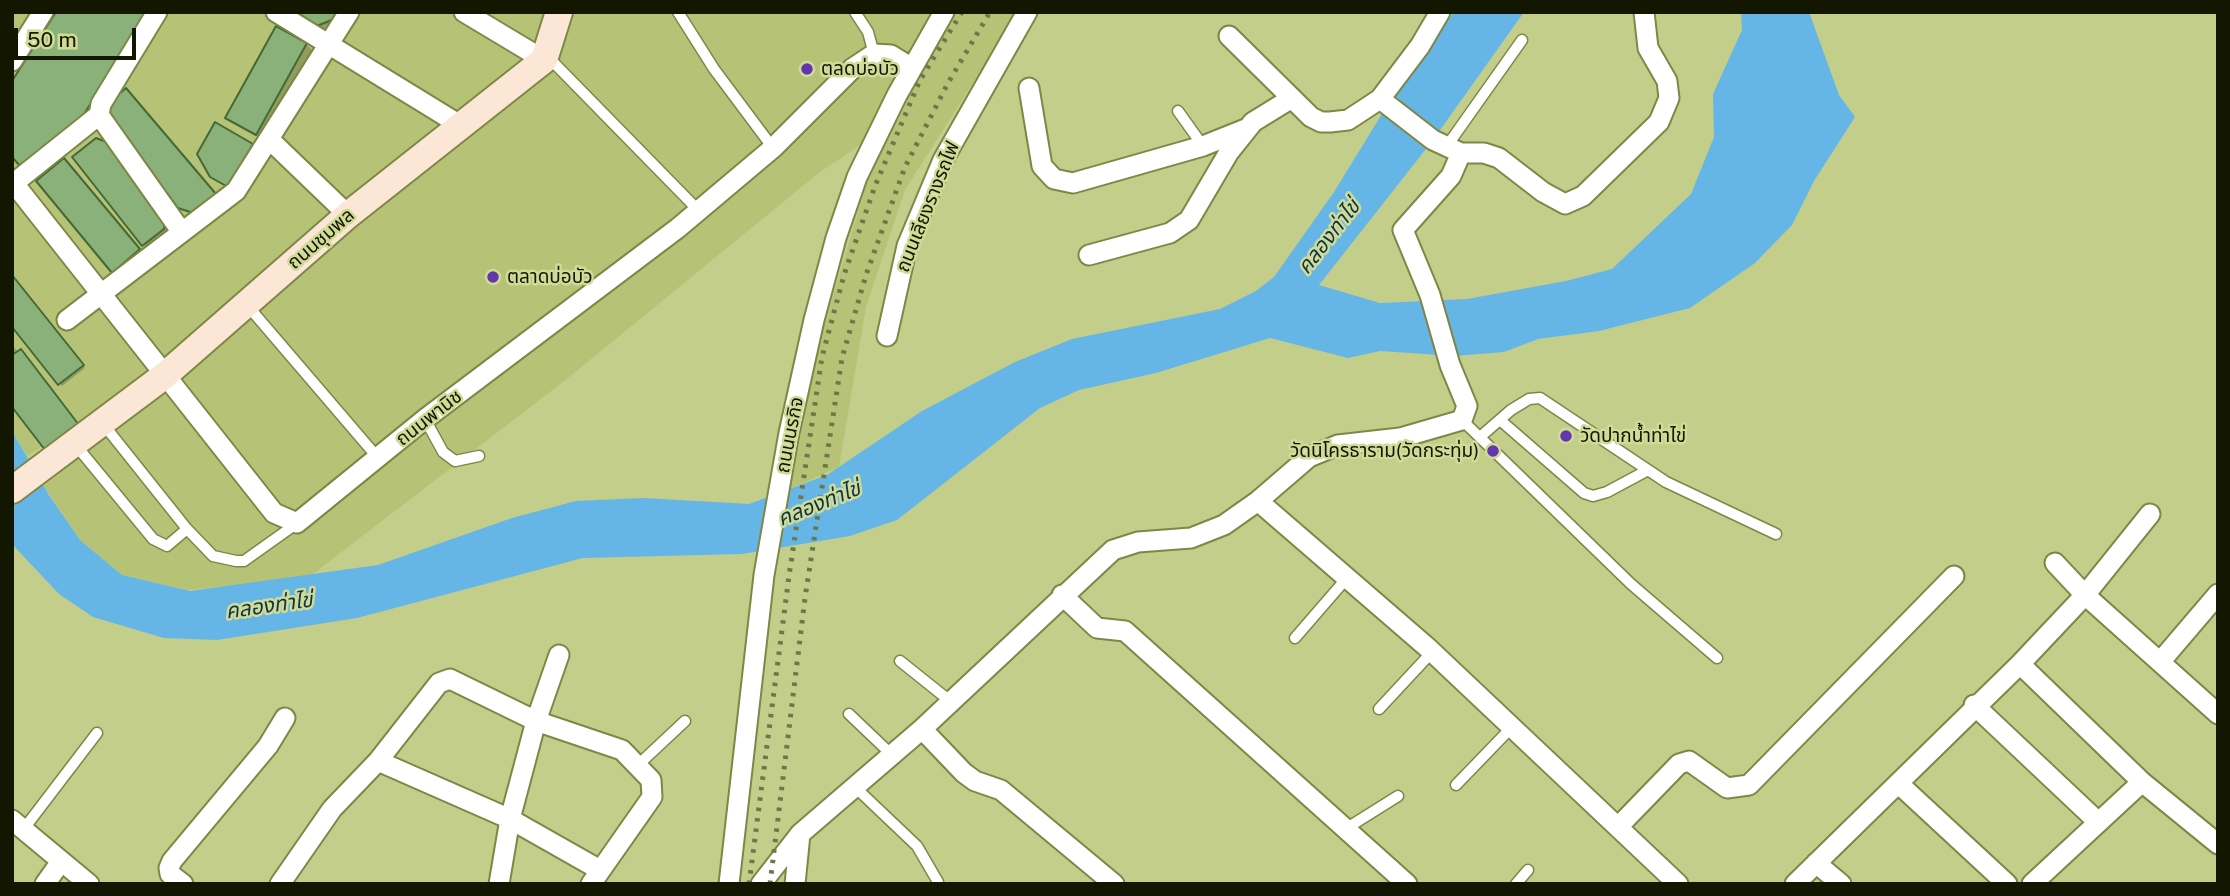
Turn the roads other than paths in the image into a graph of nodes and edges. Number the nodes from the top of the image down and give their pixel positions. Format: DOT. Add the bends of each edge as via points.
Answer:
graph roads {
  1 [pos="43,12"];
  2 [pos="157,12"];
  3 [pos="276,12"];
  4 [pos="349,12"];
  5 [pos="464,12"];
  6 [pos="559,12"];
  7 [pos="678,12"];
  8 [pos="855,12"];
  9 [pos="944,12"];
  10 [pos="1027,12"];
  11 [pos="1440,12"];
  12 [pos="1644,12"];
  13 [pos="1229,36"];
  14 [pos="1522,40"];
  15 [pos="328,46"];
  16 [pos="874,54"];
  17 [pos="544,60"];
  18 [pos="12,61"];
  19 [pos="912,68"];
  20 [pos="1029,88"];
  21 [pos="1292,98"];
  22 [pos="1380,100"];
  23 [pos="1178,111"];
  24 [pos="99,115"];
  25 [pos="460,125"];
  26 [pos="1248,128"];
  27 [pos="269,139"];
  28 [pos="1203,146"];
  29 [pos="1447,146"];
  30 [pos="773,148"];
  31 [pos="13,182"];
  32 [pos="698,210"];
  33 [pos="348,215"];
  34 [pos="181,231"];
  35 [pos="1089,255"];
  36 [pos="100,295"];
  37 [pos="247,304"];
  38 [pos="67,320"];
  39 [pos="887,336"];
  40 [pos="164,376"];
  41 [pos="425,419"];
  42 [pos="1462,420"];
  43 [pos="1500,420"];
  44 [pos="102,423"];
  45 [pos="1480,437"];
  46 [pos="67,448"];
  47 [pos="479,456"];
  48 [pos="379,458"];
  49 [pos="1647,470"];
  50 [pos="12,490"];
  51 [pos="1258,501"];
  52 [pos="2150,514"];
  53 [pos="297,523"];
  54 [pos="187,529"];
  55 [pos="1776,534"];
  56 [pos="2055,563"];
  57 [pos="1954,576"];
  58 [pos="1346,579"];
  59 [pos="2218,594"];
  60 [pos="1062,595"];
  61 [pos="2085,595"];
  62 [pos="1295,638"];
  63 [pos="1432,652"];
  64 [pos="559,655"];
  65 [pos="1717,658"];
  66 [pos="900,662"];
  67 [pos="2160,662"];
  68 [pos="2020,664"];
  69 [pos="950,701"];
  70 [pos="1974,705"];
  71 [pos="1379,709"];
  72 [pos="849,714"];
  73 [pos="2218,714"];
  74 [pos="285,718"];
  75 [pos="536,721"];
  76 [pos="685,721"];
  77 [pos="1512,727"];
  78 [pos="922,729"];
  79 [pos="97,733"];
  80 [pos="892,755"];
  81 [pos="378,761"];
  82 [pos="638,765"];
  83 [pos="2142,782"];
  84 [pos="1899,783"];
  85 [pos="1456,785"];
  86 [pos="856,788"];
  87 [pos="1398,796"];
  88 [pos="510,820"];
  89 [pos="2097,821"];
  90 [pos="18,825"];
  91 [pos="1618,827"];
  92 [pos="1347,828"];
  93 [pos="800,834"];
  94 [pos="2218,844"];
  95 [pos="60,863"];
  96 [pos="1816,863"];
  97 [pos="1528,870"];
  98 [pos="595,877"];
  99 [pos="938,882"];
  100 [pos="45,884"];
  101 [pos="89,884"];
  102 [pos="183,884"];
  103 [pos="280,884"];
  104 [pos="499,884"];
  105 [pos="729,884"];
  106 [pos="761,884"];
  107 [pos="795,884"];
  108 [pos="1114,884"];
  109 [pos="1408,884"];
  110 [pos="1516,884"];
  111 [pos="1678,884"];
  112 [pos="1795,884"];
  113 [pos="1841,884"];
  114 [pos="2007,884"];
  115 [pos="2032,884"];
  1 -- 18 [label="street"];
  2 -- 24 [label="street" via="100,104"];
  3 -- 15 [label="street"];
  4 -- 15 [label="street"];
  5 -- 17 [label="street"];
  6 -- 17 [label="main road"];
  7 -- 30 [label="lane"];
  8 -- 16 [label="lane"];
  9 -- 19 [label="street, ถนนนรกิจ"];
  10 -- 39 [label="street, ถนนเลียงรางรถไฟ" via="943,160 907,246"];
  11 -- 22 [label="street"];
  12 -- 29 [label="street" via="1644,36 1667,81 1668,98 1659,122 1583,196 1565,204 1499,158"];
  13 -- 21 [label="street"];
  14 -- 29 [label="lane"];
  15 -- 25 [label="street"];
  15 -- 27 [label="street"];
  16 -- 19 [label="street" via="891,55"];
  16 -- 30 [label="street, ถนนพานิช" via="853,68"];
  17 -- 25 [label="main road, ถนนชุมพล"];
  17 -- 32 [label="lane" via="555,64"];
  19 -- 105 [label="street, ถนนนรกิจ" via="857,177 835,238 789,433 764,575"];
  20 -- 28 [label="street" via="1042,166 1054,179 1073,183"];
  21 -- 22 [label="street" via="1321,122 1348,120"];
  21 -- 26 [label="street"];
  22 -- 29 [label="street"];
  23 -- 28 [label="lane"];
  24 -- 31 [label="street"];
  24 -- 34 [label="street"];
  25 -- 33 [label="main road, ถนนชุมพล"];
  26 -- 28 [label="street"];
  26 -- 35 [label="street" via="1189,220 1170,233"];
  27 -- 33 [label="street"];
  27 -- 34 [label="street" via="236,191"];
  29 -- 42 [label="street" via="1451,176 1403,230 1467,406"];
  30 -- 32 [label="street, ถนนพานิช"];
  31 -- 36 [label="street"];
  32 -- 41 [label="street, ถนนพานิช"];
  33 -- 37 [label="main road, ถนนชุมพล"];
  34 -- 36 [label="street"];
  36 -- 38 [label="street"];
  36 -- 40 [label="street"];
  37 -- 40 [label="main road, ถนนชุมพล"];
  37 -- 48 [label="lane"];
  40 -- 44 [label="main road, ถนนชุมพล"];
  40 -- 53 [label="street" via="274,513"];
  41 -- 47 [label="lane" via="443,452 455,461"];
  41 -- 48 [label="street, ถนนพานิช"];
  42 -- 45 [label="lane"];
  42 -- 51 [label="street" via="1400,438 1338,445 1309,457"];
  43 -- 45 [label="lane"];
  43 -- 49 [label="lane" via="1529,399 1541,398"];
  43 -- 49 [label="lane" via="1584,493 1607,492"];
  44 -- 46 [label="main road, ถนนชุมพล"];
  44 -- 54 [label="lane"];
  45 -- 65 [label="lane" via="1631,584"];
  46 -- 50 [label="main road, ถนนชุมพล"];
  46 -- 54 [label="lane" via="159,545 167,546"];
  48 -- 53 [label="street, ถนนพานิช"];
  49 -- 55 [label="lane"];
  51 -- 58 [label="street"];
  51 -- 60 [label="street" via="1224,525 1191,538 1138,542 1113,550"];
  52 -- 61 [label="street"];
  53 -- 54 [label="lane" via="244,561 207,552"];
  56 -- 61 [label="street"];
  57 -- 91 [label="street" via="1749,785 1727,788 1689,761 1679,764"];
  58 -- 62 [label="lane"];
  58 -- 63 [label="street"];
  59 -- 67 [label="street"];
  60 -- 69 [label="street"];
  60 -- 92 [label="street" via="1097,628 1125,631"];
  61 -- 67 [label="street"];
  61 -- 68 [label="street"];
  63 -- 71 [label="lane"];
  63 -- 77 [label="street"];
  64 -- 75 [label="street"];
  66 -- 69 [label="lane"];
  67 -- 73 [label="street"];
  68 -- 70 [label="street"];
  68 -- 83 [label="street"];
  69 -- 78 [label="street"];
  70 -- 84 [label="street"];
  70 -- 89 [label="street"];
  72 -- 80 [label="lane"];
  74 -- 102 [label="street" via="268,746 172,861 170,874"];
  75 -- 81 [label="street" via="450,679 439,683"];
  75 -- 82 [label="street" via="622,750"];
  75 -- 88 [label="street"];
  76 -- 82 [label="lane"];
  77 -- 85 [label="lane"];
  77 -- 91 [label="street"];
  78 -- 80 [label="street"];
  78 -- 108 [label="street" via="964,773 1001,790"];
  79 -- 90 [label="lane"];
  80 -- 86 [label="street"];
  81 -- 88 [label="street"];
  81 -- 103 [label="street" via="332,809"];
  82 -- 98 [label="street" via="651,780 652,797"];
  83 -- 89 [label="street"];
  83 -- 94 [label="street"];
  84 -- 96 [label="street"];
  84 -- 114 [label="street"];
  86 -- 93 [label="street"];
  86 -- 99 [label="lane" via="916,846"];
  87 -- 92 [label="lane"];
  88 -- 98 [label="street"];
  88 -- 104 [label="street"];
  89 -- 115 [label="street"];
  90 -- 95 [label="street"];
  91 -- 111 [label="street"];
  92 -- 109 [label="street"];
  93 -- 106 [label="street"];
  93 -- 107 [label="street"];
  95 -- 100 [label="street"];
  95 -- 101 [label="street"];
  96 -- 112 [label="street"];
  96 -- 113 [label="street"];
  97 -- 110 [label="lane"];
}
